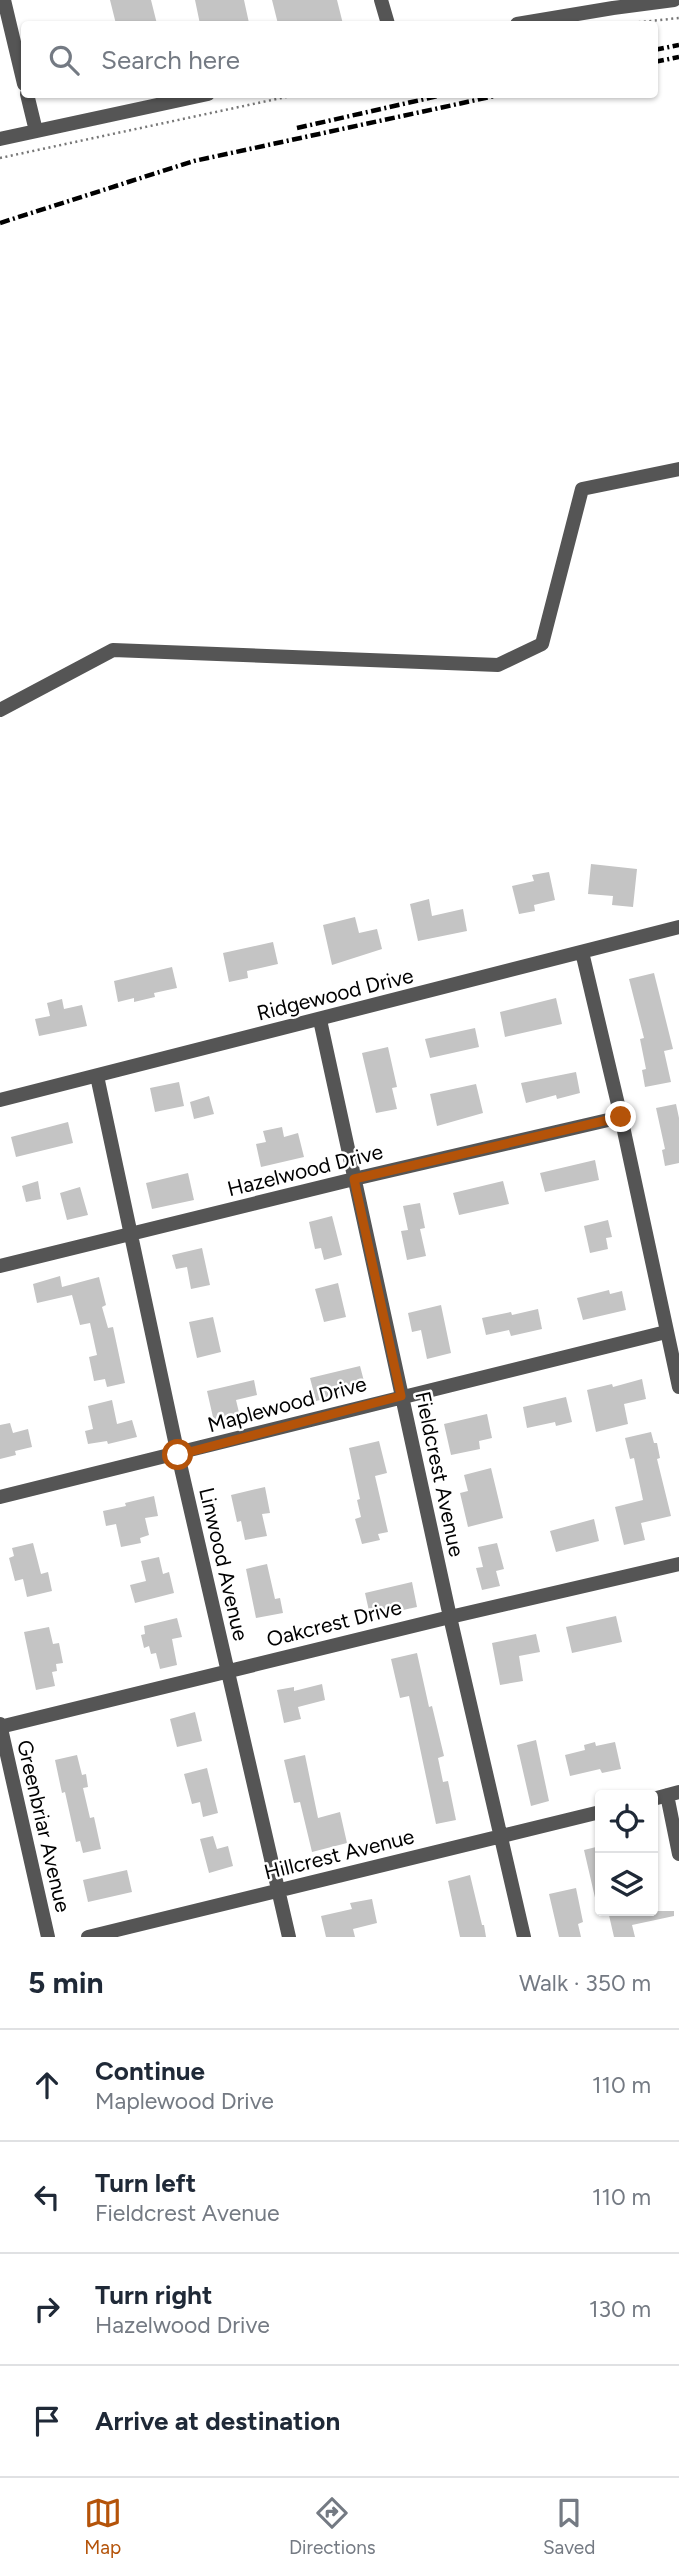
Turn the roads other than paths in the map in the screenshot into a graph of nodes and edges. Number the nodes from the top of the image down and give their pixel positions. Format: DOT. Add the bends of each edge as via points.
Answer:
graph roads {
  1 [pos="4,0"];
  2 [pos="382,0"];
  3 [pos="674,0"];
  4 [pos="387,21"];
  5 [pos="535,21"];
  6 [pos="21,71"];
  7 [pos="28,98"];
  8 [pos="189,98"];
  9 [pos="36,131"];
  10 [pos="0,139"];
  11 [pos="679,469"];
  12 [pos="0,710"];
  13 [pos="679,927"];
  14 [pos="582,952"];
  15 [pos="320,1020"];
  16 [pos="97,1076"];
  17 [pos="0,1100"];
  18 [pos="621,1117"];
  19 [pos="354,1179"];
  20 [pos="131,1235"];
  21 [pos="0,1266"];
  22 [pos="666,1332"];
  23 [pos="679,1387"];
  24 [pos="401,1396"];
  25 [pos="178,1455"];
  26 [pos="0,1497"];
  27 [pos="679,1564"];
  28 [pos="450,1617"];
  29 [pos="226,1671"];
  30 [pos="0,1726"];
  31 [pos="666,1795"];
  32 [pos="595,1812"];
  33 [pos="499,1836"];
  34 [pos="679,1854"];
  35 [pos="278,1890"];
  36 [pos="48,1937"];
  37 [pos="88,1937"];
  38 [pos="289,1937"];
  39 [pos="524,1937"];
  1 -- 6 [label="street"];
  2 -- 4 [label="street"];
  3 -- 5 [label="street"];
  7 -- 9 [label="street"];
  8 -- 9 [label="street"];
  9 -- 10 [label="street"];
  11 -- 12 [label="street" via="582,489 542,644 498,665 113,650"];
  13 -- 14 [label="street, Ridgewood Drive"];
  14 -- 15 [label="street, Ridgewood Drive"];
  14 -- 18 [label="street"];
  15 -- 16 [label="street, Ridgewood Drive"];
  15 -- 19 [label="street, Fieldcrest Avenue"];
  16 -- 17 [label="street, Ridgewood Drive"];
  16 -- 20 [label="street, Linwood Avenue"];
  18 -- 19 [label="street, Hazelwood Drive"];
  18 -- 22 [label="street"];
  19 -- 20 [label="street, Hazelwood Drive"];
  19 -- 24 [label="street, Fieldcrest Avenue"];
  20 -- 21 [label="street, Hazelwood Drive"];
  20 -- 25 [label="street, Linwood Avenue"];
  22 -- 23 [label="street"];
  22 -- 24 [label="street, Maplewood Drive"];
  24 -- 25 [label="street, Maplewood Drive"];
  24 -- 28 [label="street, Fieldcrest Avenue"];
  25 -- 26 [label="street, Maplewood Drive"];
  25 -- 29 [label="street, Linwood Avenue"];
  27 -- 28 [label="street, Oakcrest Drive"];
  28 -- 29 [label="street, Oakcrest Drive"];
  28 -- 33 [label="street, Fieldcrest Avenue"];
  29 -- 30 [label="street, Oakcrest Drive"];
  29 -- 35 [label="street, Linwood Avenue"];
  30 -- 36 [label="street, Greenbriar Avenue"];
  31 -- 34 [label="street"];
  32 -- 33 [label="street, Hillcrest Avenue"];
  33 -- 35 [label="street, Hillcrest Avenue"];
  33 -- 39 [label="street, Fieldcrest Avenue"];
  35 -- 37 [label="street, Hillcrest Avenue"];
  35 -- 38 [label="street, Linwood Avenue"];
}
